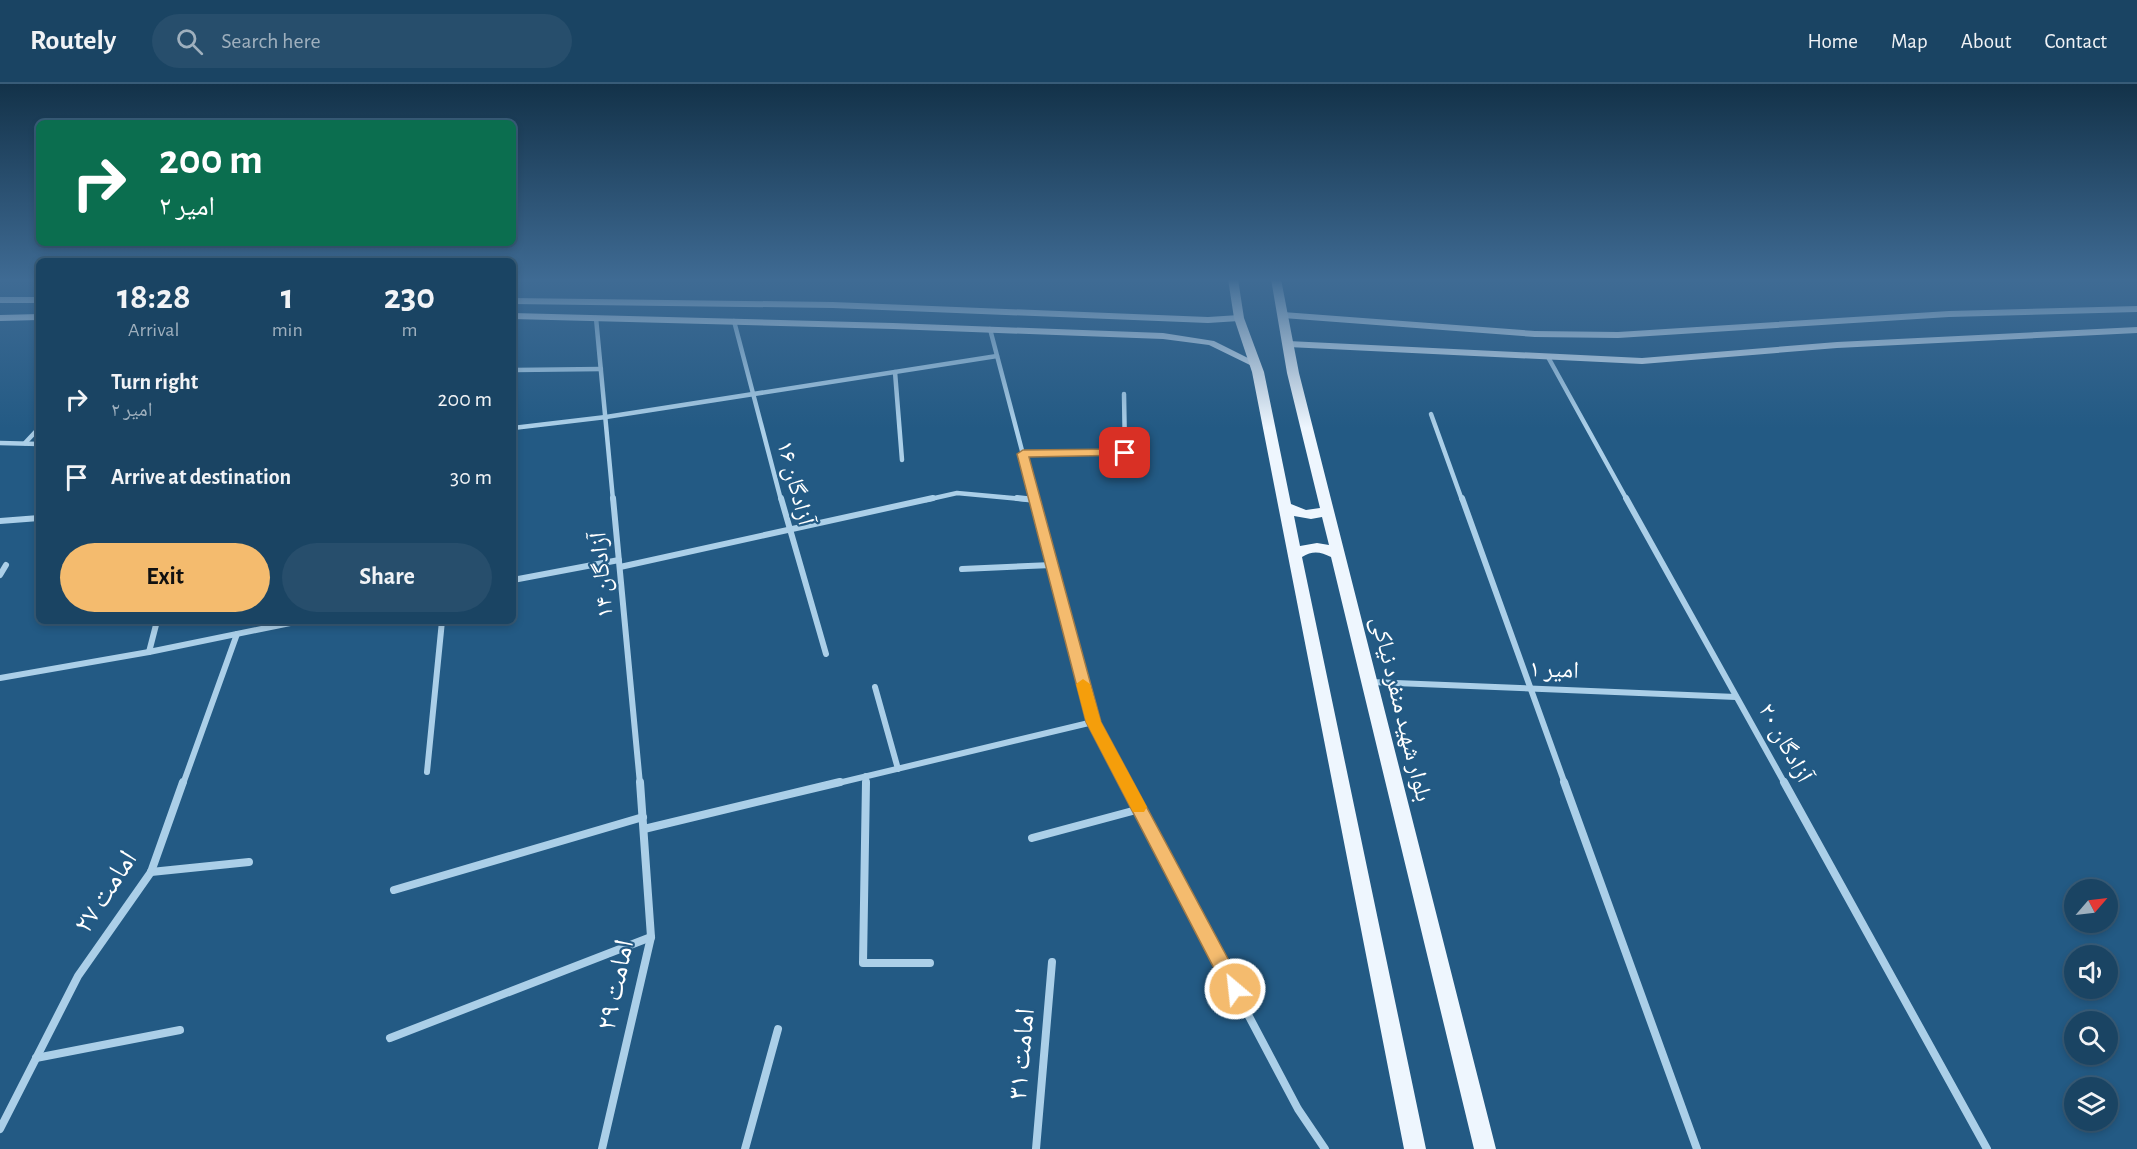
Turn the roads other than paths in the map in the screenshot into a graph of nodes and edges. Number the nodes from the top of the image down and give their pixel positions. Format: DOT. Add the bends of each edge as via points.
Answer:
graph roads {
  1 [pos="597,329"];
  2 [pos="736,329"];
  3 [pos="982,329"];
  4 [pos="990,329"];
  5 [pos="1243,329"];
  6 [pos="1285,329"];
  7 [pos="1401,329"];
  8 [pos="1717,329"];
  9 [pos="2137,330"];
  10 [pos="1288,344"];
  11 [pos="1542,345"];
  12 [pos="997,356"];
  13 [pos="1255,364"];
  14 [pos="601,369"];
  15 [pos="516,370"];
  16 [pos="895,372"];
  17 [pos="1124,393"];
  18 [pos="753,394"];
  19 [pos="1431,414"];
  20 [pos="606,417"];
  21 [pos="516,428"];
  22 [pos="36,431"];
  23 [pos="0,442"];
  24 [pos="25,443"];
  25 [pos="36,444"];
  26 [pos="1023,454"];
  27 [pos="902,460"];
  28 [pos="1035,500"];
  29 [pos="1285,506"];
  30 [pos="1327,509"];
  31 [pos="36,518"];
  32 [pos="0,521"];
  33 [pos="789,530"];
  34 [pos="1295,555"];
  35 [pos="1338,555"];
  36 [pos="619,564"];
  37 [pos="6,565"];
  38 [pos="1052,565"];
  39 [pos="962,569"];
  40 [pos="0,575"];
  41 [pos="516,580"];
  42 [pos="156,624"];
  43 [pos="285,624"];
  44 [pos="442,624"];
  45 [pos="237,634"];
  46 [pos="149,652"];
  47 [pos="826,654"];
  48 [pos="0,678"];
  49 [pos="1370,682"];
  50 [pos="875,687"];
  51 [pos="1530,689"];
  52 [pos="1736,697"];
  53 [pos="1093,722"];
  54 [pos="898,769"];
  55 [pos="427,772"];
  56 [pos="866,776"];
  57 [pos="1140,809"];
  58 [pos="643,817"];
  59 [pos="644,829"];
  60 [pos="1032,838"];
  61 [pos="249,862"];
  62 [pos="152,872"];
  63 [pos="394,890"];
  64 [pos="651,937"];
  65 [pos="1052,962"];
  66 [pos="930,963"];
  67 [pos="778,1029"];
  68 [pos="180,1030"];
  69 [pos="390,1038"];
  70 [pos="36,1058"];
  71 [pos="0,1129"];
  72 [pos="602,1149"];
  73 [pos="745,1149"];
  74 [pos="1036,1149"];
  75 [pos="1325,1149"];
  76 [pos="1415,1149"];
  77 [pos="1485,1149"];
  78 [pos="1697,1149"];
  79 [pos="1987,1149"];
  1 -- 14 [label="street, آزادگان ۱۴"];
  2 -- 18 [label="street, آزادگان ۱۶"];
  3 -- 4 [label="main road"];
  4 -- 12 [label="street"];
  4 -- 13 [label="main road" via="1163,336 1211,343"];
  5 -- 13 [label="main road"];
  6 -- 10 [label="main road, بلوار شهید منفرد نیاکی"];
  7 -- 11 [label="main road"];
  8 -- 11 [label="main road"];
  9 -- 11 [label="main road" via="1837,345 1642,361"];
  10 -- 11 [label="main road"];
  10 -- 30 [label="main road, بلوار شهید منفرد نیاکی"];
  11 -- 52 [label="street, آزادگان ۲۰"];
  12 -- 16 [label="street"];
  12 -- 26 [label="street"];
  13 -- 29 [label="main road"];
  14 -- 15 [label="street"];
  14 -- 20 [label="street, آزادگان ۱۴"];
  16 -- 18 [label="street"];
  16 -- 27 [label="street"];
  17 -- 26 [label="street" via="1125,453"];
  18 -- 20 [label="street"];
  18 -- 33 [label="street, آزادگان ۱۶"];
  19 -- 51 [label="street"];
  20 -- 21 [label="street"];
  20 -- 36 [label="street, آزادگان ۱۴"];
  22 -- 24 [label="street"];
  23 -- 24 [label="street"];
  24 -- 25 [label="street"];
  26 -- 28 [label="street"];
  28 -- 33 [label="street" via="957,493"];
  28 -- 38 [label="street"];
  29 -- 30 [label="main road" via="1312,516"];
  29 -- 34 [label="main road"];
  30 -- 35 [label="main road, بلوار شهید منفرد نیاکی"];
  31 -- 32 [label="street"];
  33 -- 36 [label="street"];
  33 -- 47 [label="street, آزادگان ۱۶"];
  34 -- 35 [label="main road" via="1319,546"];
  34 -- 76 [label="main road"];
  35 -- 49 [label="main road, بلوار شهید منفرد نیاکی"];
  36 -- 41 [label="street"];
  36 -- 58 [label="street, آزادگان ۱۴"];
  37 -- 40 [label="street"];
  38 -- 39 [label="street"];
  38 -- 53 [label="street"];
  42 -- 46 [label="street"];
  43 -- 45 [label="street"];
  44 -- 55 [label="street"];
  45 -- 46 [label="street"];
  45 -- 62 [label="street, امامت ۲۷"];
  46 -- 48 [label="street"];
  49 -- 51 [label="street, امیر ۱"];
  49 -- 77 [label="main road, بلوار شهید منفرد نیاکی"];
  50 -- 54 [label="street"];
  51 -- 52 [label="street, امیر ۱"];
  51 -- 78 [label="street"];
  52 -- 79 [label="street, آزادگان ۲۰"];
  53 -- 54 [label="street"];
  53 -- 57 [label="street"];
  54 -- 56 [label="street"];
  56 -- 59 [label="street"];
  56 -- 66 [label="street" via="863,963"];
  57 -- 60 [label="street"];
  57 -- 75 [label="street" via="1298,1109"];
  58 -- 59 [label="street, آزادگان ۱۴"];
  58 -- 63 [label="street"];
  59 -- 64 [label="street, امامت ۲۹"];
  61 -- 62 [label="street"];
  62 -- 70 [label="street, امامت ۲۷" via="78,976"];
  64 -- 69 [label="street"];
  64 -- 72 [label="street, امامت ۲۹"];
  65 -- 74 [label="street, امامت ۳۱"];
  67 -- 73 [label="street"];
  68 -- 70 [label="street"];
  70 -- 71 [label="street, امامت ۲۷"];
}
